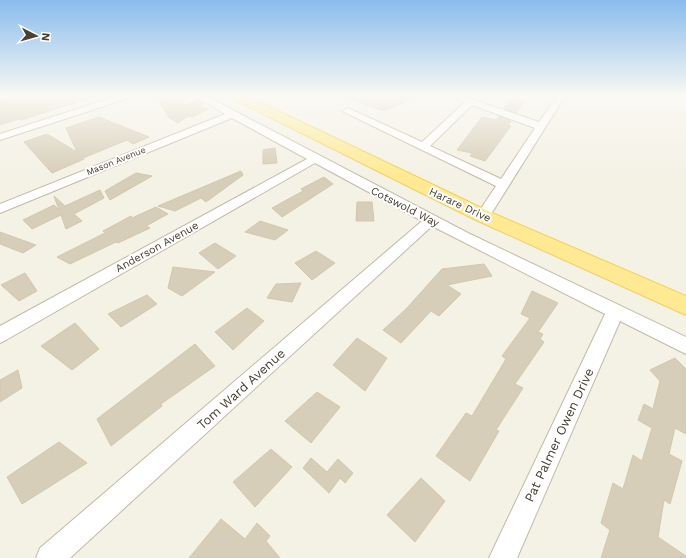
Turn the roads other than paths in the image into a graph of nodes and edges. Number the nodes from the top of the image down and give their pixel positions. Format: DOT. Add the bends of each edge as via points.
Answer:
graph roads {
  1 [pos="46,122"];
  2 [pos="213,122"];
  3 [pos="247,122"];
  4 [pos="290,122"];
  5 [pos="369,122"];
  6 [pos="449,122"];
  7 [pos="528,122"];
  8 [pos="543,122"];
  9 [pos="540,126"];
  10 [pos="0,137"];
  11 [pos="423,147"];
  12 [pos="314,159"];
  13 [pos="504,185"];
  14 [pos="0,209"];
  15 [pos="483,216"];
  16 [pos="431,220"];
  17 [pos="686,306"];
  18 [pos="615,312"];
  19 [pos="0,335"];
  20 [pos="686,346"];
  21 [pos="50,558"];
  22 [pos="503,558"];
  1 -- 10 [label="street"];
  2 -- 14 [label="street, Mason Avenue"];
  3 -- 12 [label="street, Cotswold Way"];
  4 -- 15 [label="main road, Harare Drive"];
  5 -- 11 [label="street"];
  6 -- 11 [label="street"];
  7 -- 9 [label="street"];
  8 -- 9 [label="street"];
  9 -- 13 [label="street"];
  11 -- 13 [label="street"];
  12 -- 16 [label="street, Cotswold Way"];
  12 -- 19 [label="street, Anderson Avenue"];
  13 -- 15 [label="street"];
  15 -- 17 [label="main road, Harare Drive"];
  16 -- 18 [label="street, Cotswold Way"];
  16 -- 21 [label="street, Tom Ward Avenue"];
  18 -- 20 [label="street, Cotswold Way"];
  18 -- 22 [label="street, Pat Palmer Owen Drive"];
}
